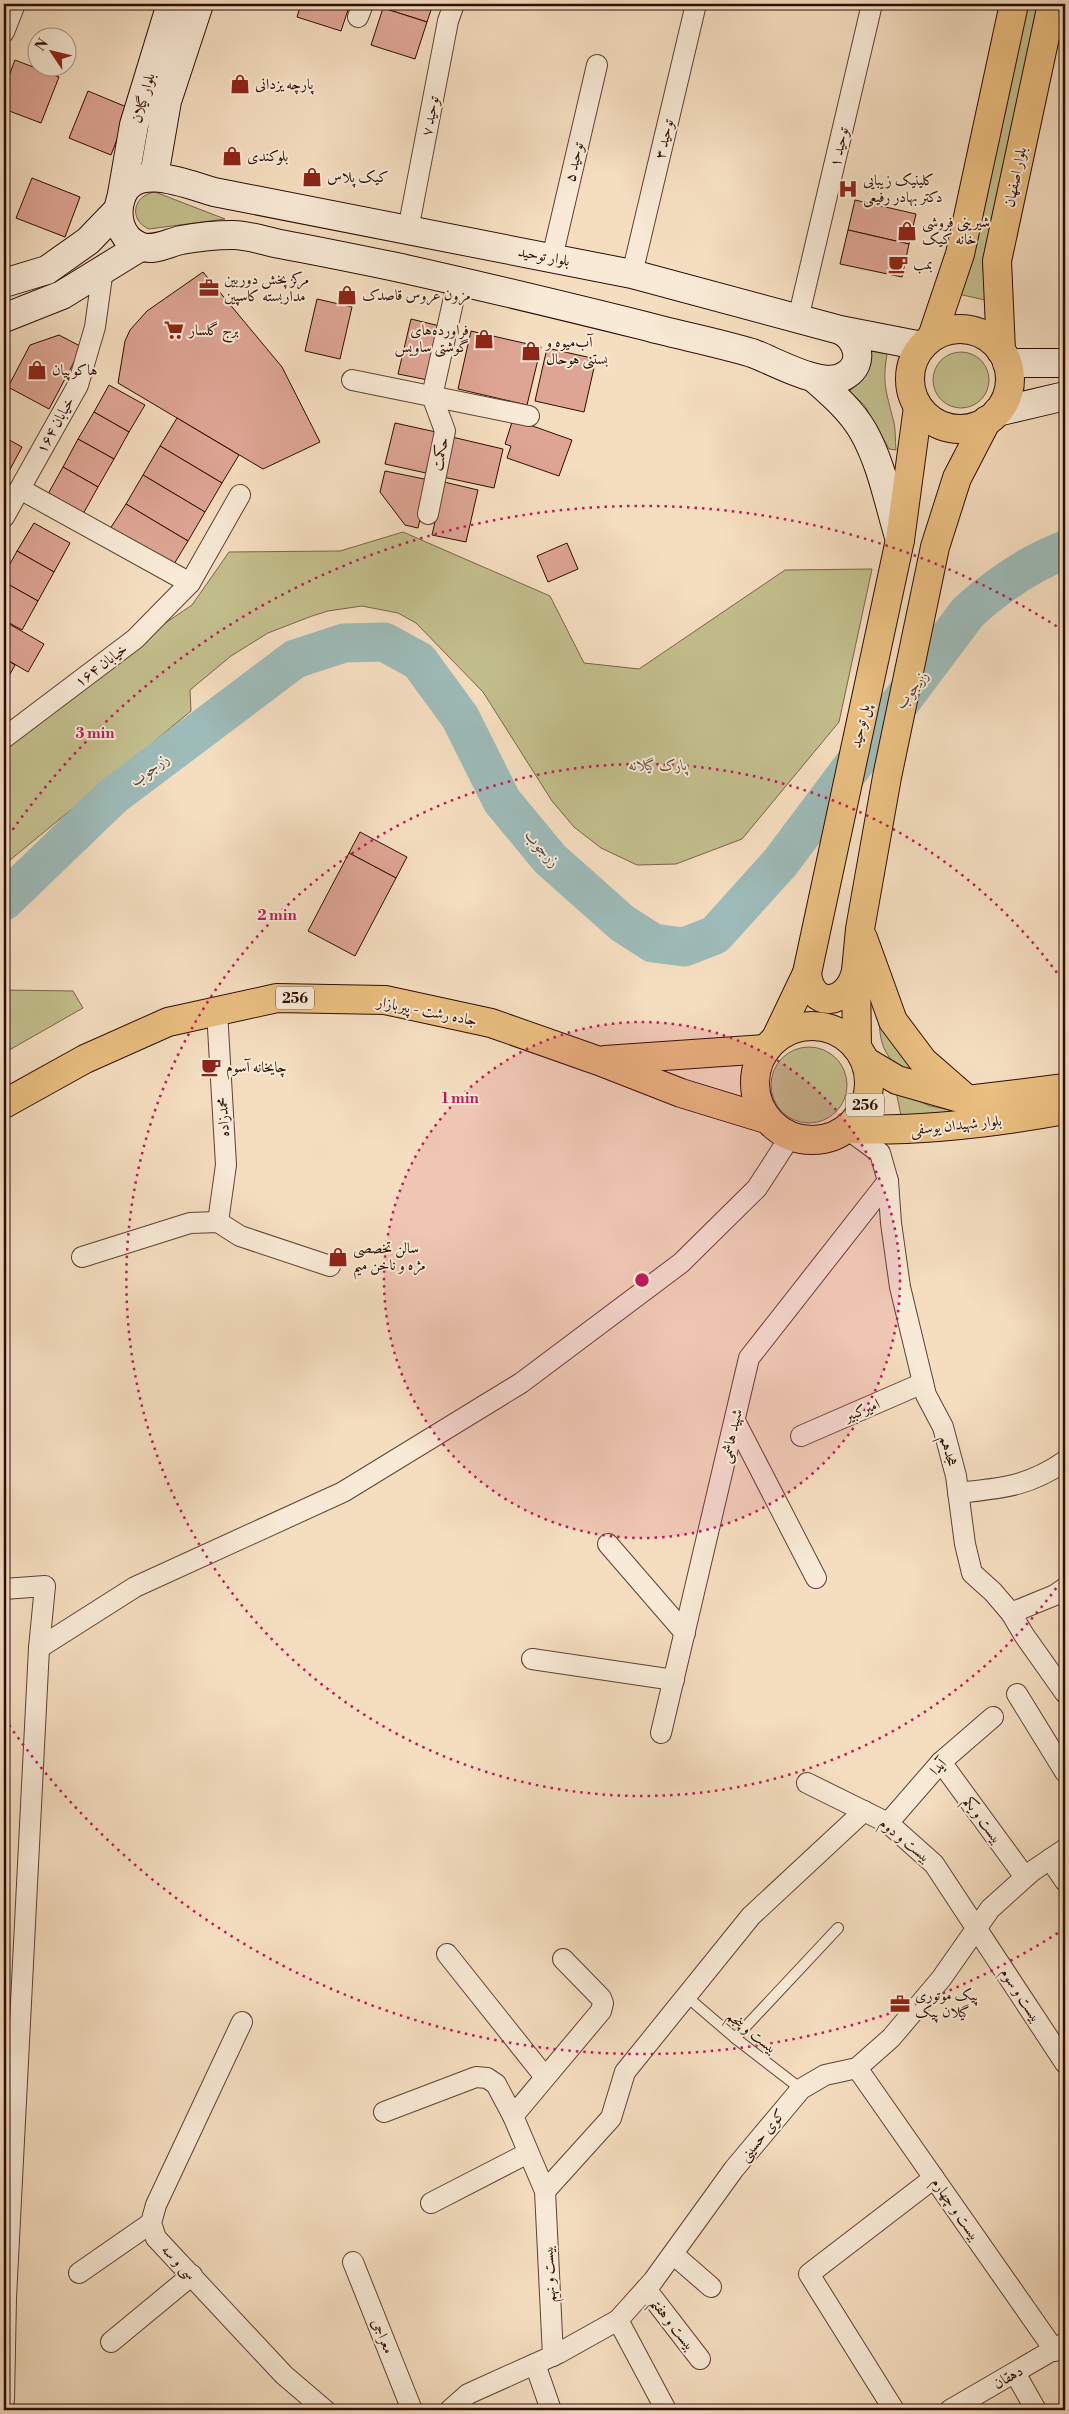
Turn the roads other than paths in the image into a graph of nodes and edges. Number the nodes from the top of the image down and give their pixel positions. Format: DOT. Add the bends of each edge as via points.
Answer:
graph roads {
  1 [pos="15,4"];
  2 [pos="171,4"];
  3 [pos="199,4"];
  4 [pos="454,4"];
  5 [pos="696,4"];
  6 [pos="872,4"];
  7 [pos="1014,4"];
  8 [pos="1052,4"];
  9 [pos="4,32"];
  10 [pos="597,65"];
  11 [pos="159,177"];
  12 [pos="120,203"];
  13 [pos="408,230"];
  14 [pos="140,246"];
  15 [pos="552,258"];
  16 [pos="103,269"];
  17 [pos="632,274"];
  18 [pos="458,280"];
  19 [pos="4,283"];
  20 [pos="4,318"];
  21 [pos="798,319"];
  22 [pos="840,330"];
  23 [pos="927,342"];
  24 [pos="1004,357"];
  25 [pos="1062,363"];
  26 [pos="820,379"];
  27 [pos="352,380"];
  28 [pos="432,396"];
  29 [pos="1063,396"];
  30 [pos="918,407"];
  31 [pos="530,416"];
  32 [pos="992,416"];
  33 [pos="20,489"];
  34 [pos="240,495"];
  35 [pos="428,514"];
  36 [pos="4,517"];
  37 [pos="900,540"];
  38 [pos="190,583"];
  39 [pos="4,738"];
  40 [pos="860,929"];
  41 [pos="856,971"];
  42 [pos="807,973"];
  43 [pos="217,1011"];
  44 [pos="771,1044"];
  45 [pos="861,1054"];
  46 [pos="599,1061"];
  47 [pos="1065,1088"];
  48 [pos="967,1100"];
  49 [pos="4,1104"];
  50 [pos="1065,1110"];
  51 [pos="766,1119"];
  52 [pos="847,1129"];
  53 [pos="790,1137"];
  54 [pos="888,1181"];
  55 [pos="218,1222"];
  56 [pos="82,1257"];
  57 [pos="330,1266"];
  58 [pos="923,1383"];
  59 [pos="735,1421"];
  60 [pos="801,1436"];
  61 [pos="1065,1461"];
  62 [pos="958,1493"];
  63 [pos="608,1544"];
  64 [pos="816,1578"];
  65 [pos="1065,1588"];
  66 [pos="4,1589"];
  67 [pos="1012,1613"];
  68 [pos="685,1633"];
  69 [pos="39,1648"];
  70 [pos="532,1658"];
  71 [pos="674,1680"];
  72 [pos="1065,1693"];
  73 [pos="1017,1694"];
  74 [pos="993,1717"];
  75 [pos="661,1733"];
  76 [pos="942,1762"];
  77 [pos="1065,1772"];
  78 [pos="807,1783"];
  79 [pos="864,1811"];
  80 [pos="888,1823"];
  81 [pos="1058,1854"];
  82 [pos="1025,1877"];
  83 [pos="1065,1881"];
  84 [pos="838,1928"];
  85 [pos="977,1928"];
  86 [pos="446,1954"];
  87 [pos="563,1959"];
  88 [pos="686,1996"];
  89 [pos="242,2022"];
  90 [pos="735,2038"];
  91 [pos="1065,2063"];
  92 [pos="857,2068"];
  93 [pos="546,2077"];
  94 [pos="801,2089"];
  95 [pos="384,2112"];
  96 [pos="513,2116"];
  97 [pos="528,2153"];
  98 [pos="934,2178"];
  99 [pos="545,2191"];
  100 [pos="431,2203"];
  101 [pos="151,2223"];
  102 [pos="673,2254"];
  103 [pos="353,2262"];
  104 [pos="79,2274"];
  105 [pos="192,2275"];
  106 [pos="711,2288"];
  107 [pos="646,2289"];
  108 [pos="5,2298"];
  109 [pos="618,2320"];
  110 [pos="111,2342"];
  111 [pos="1060,2347"];
  112 [pos="700,2359"];
  113 [pos="544,2360"];
  114 [pos="1015,2374"];
  115 [pos="4,2400"];
  116 [pos="325,2410"];
  117 [pos="412,2410"];
  118 [pos="450,2410"];
  119 [pos="551,2410"];
  120 [pos="666,2410"];
  121 [pos="894,2410"];
  122 [pos="950,2410"];
  123 [pos="1036,2410"];
  1 -- 9 [label="street"];
  2 -- 12 [label="main road, بلوار گیلان" via="134,125"];
  3 -- 11 [label="main road, بلوار گیلان" via="167,101"];
  4 -- 13 [label="street, توحید ۷"];
  5 -- 17 [label="street, توحید ۳"];
  6 -- 21 [label="street, توحید ۱"];
  7 -- 23 [label="main road" via="960,254"];
  8 -- 24 [label="main road, بلوار اصفهان" via="997,261"];
  10 -- 15 [label="street, توحید ۵"];
  11 -- 12 [label="main road" via="132,184"];
  11 -- 13 [label="main road, بلوار توحید" via="214,192"];
  12 -- 14 [label="main road" via="120,225 126,236"];
  12 -- 19 [label="main road" via="88,241 47,270"];
  13 -- 15 [label="main road, بلوار توحید"];
  14 -- 16 [label="main road"];
  14 -- 18 [label="main road" via="157,247 180,240 234,235"];
  15 -- 17 [label="main road, بلوار توحید"];
  16 -- 20 [label="main road" via="62,295"];
  16 -- 33 [label="street, ۱۶۴ خیابان" via="95,327 78,385"];
  17 -- 21 [label="main road, بلوار توحید"];
  18 -- 26 [label="main road" via="752,354"];
  18 -- 28 [label="street"];
  21 -- 22 [label="main road, بلوار توحید"];
  22 -- 23 [label="main road, بلوار توحید"];
  22 -- 26 [label="main road" via="847,333 856,346 857,361 842,378"];
  23 -- 24 [label="main road" via="944,332 970,330 993,342"];
  23 -- 30 [label="main road" via="911,369 911,389"];
  24 -- 25 [label="main road"];
  24 -- 32 [label="main road" via="1010,376 1009,389"];
  25 -- 29 [label="main road" via="1048,370 1045,381 1050,392"];
  26 -- 37 [label="main road" via="863,431 879,470"];
  27 -- 28 [label="street"];
  28 -- 31 [label="street"];
  28 -- 35 [label="street, حکمت" via="445,431"];
  29 -- 32 [label="main road"];
  30 -- 32 [label="main road" via="927,417 950,428 970,428"];
  30 -- 37 [label="main road, پل توحید"];
  32 -- 40 [label="main road" via="957,478 935,547 887,777"];
  33 -- 36 [label="street, ۱۶۴ خیابان"];
  33 -- 38 [label="street"];
  34 -- 38 [label="street, خیابان ۱۶۴"];
  37 -- 42 [label="main road, پل توحید"];
  38 -- 39 [label="street, خیابان ۱۶۴" via="135,639"];
  40 -- 41 [label="main road"];
  40 -- 48 [label="main road" via="893,1020 923,1061"];
  41 -- 42 [label="main road" via="848,992 828,999 815,992"];
  41 -- 45 [label="main road"];
  42 -- 44 [label="main road, پل توحید"];
  43 -- 46 [label="main road, جاده رشت - پیربازار / 256" via="277,998 385,1000 491,1023"];
  43 -- 49 [label="main road, جاده رشت - پیربازار / 256" via="168,1022 85,1059"];
  43 -- 55 [label="street, محمدزاده" via="226,1165"];
  44 -- 45 [label="main road, 256" via="789,1031 819,1026 840,1034"];
  44 -- 46 [label="main road"];
  44 -- 51 [label="main road, 256" via="758,1062 755,1077 755,1092"];
  45 -- 48 [label="main road, بلوار شهیدان یوسفی / 256" via="897,1080"];
  45 -- 52 [label="main road, 256" via="869,1090 865,1105"];
  46 -- 51 [label="main road, جاده رشت - پیربازار / 256" via="681,1093"];
  47 -- 48 [label="main road, بلوار شهیدان یوسفی / 256"];
  50 -- 52 [label="main road, بلوار شهیدان یوسفی / 256" via="910,1130"];
  51 -- 53 [label="main road, 256"];
  52 -- 53 [label="main road, 256" via="819,1140"];
  52 -- 54 [label="street, هجدهم" via="880,1152"];
  53 -- 69 [label="street" via="757,1188 681,1263 521,1383 343,1492 135,1587"];
  54 -- 58 [label="street, هجدهم" via="900,1287"];
  54 -- 59 [label="street, شهید هاشمی" via="749,1358"];
  55 -- 56 [label="street" via="190,1224"];
  55 -- 57 [label="street" via="240,1236"];
  58 -- 60 [label="street, امیرکبیر"];
  58 -- 62 [label="street, هجدهم" via="943,1427"];
  59 -- 64 [label="street"];
  59 -- 68 [label="street, شهید هاشمی"];
  61 -- 62 [label="street" via="1051,1471 1013,1487"];
  62 -- 67 [label="street, هجدهم" via="972,1573"];
  63 -- 68 [label="street"];
  65 -- 67 [label="street"];
  66 -- 69 [label="street" via="45,1586"];
  67 -- 72 [label="street, هجدهم" via="1024,1636"];
  68 -- 71 [label="street, شهید هاشمی"];
  69 -- 108 [label="street"];
  70 -- 71 [label="street"];
  71 -- 75 [label="street, شهید هاشمی"];
  73 -- 77 [label="street"];
  74 -- 76 [label="street, آیدا"];
  76 -- 80 [label="street, آیدا"];
  76 -- 82 [label="street, بیست و یکم"];
  78 -- 79 [label="street, بیست و دوم"];
  79 -- 80 [label="street, بیست و دوم"];
  79 -- 88 [label="street" via="751,1916"];
  80 -- 85 [label="street, بیست و دوم" via="934,1864"];
  81 -- 82 [label="street, کوی حسینی"];
  81 -- 83 [label="street"];
  82 -- 85 [label="street, کوی حسینی" via="990,1909"];
  84 -- 90 [label="lane"];
  85 -- 91 [label="street, بیست و سوم"];
  85 -- 92 [label="street, کوی حسینی" via="941,1980 891,2038"];
  86 -- 93 [label="street"];
  87 -- 93 [label="street" via="603,2004 601,2011"];
  88 -- 90 [label="lane, بیست و پنجم"];
  88 -- 99 [label="street" via="625,2072 611,2118"];
  89 -- 101 [label="street" via="156,2205"];
  90 -- 94 [label="lane, بیست و پنجم"];
  92 -- 94 [label="street, کوی حسینی" via="825,2075"];
  92 -- 98 [label="street, بیست و چهارم"];
  93 -- 96 [label="street"];
  94 -- 102 [label="street, کوی حسینی" via="734,2169"];
  95 -- 96 [label="street" via="476,2077 487,2078 496,2084"];
  96 -- 97 [label="street"];
  97 -- 99 [label="street"];
  97 -- 100 [label="street"];
  98 -- 111 [label="street, بیست و چهارم"];
  98 -- 121 [label="street" via="809,2274"];
  99 -- 113 [label="street, بیست و نهم"];
  101 -- 104 [label="street"];
  101 -- 105 [label="street, سی و سه" via="156,2238"];
  102 -- 106 [label="street"];
  102 -- 107 [label="street, کوی حسینی"];
  103 -- 117 [label="street, معراجی"];
  105 -- 110 [label="street"];
  105 -- 116 [label="street, سی و سه" via="284,2375"];
  107 -- 109 [label="street, کوی حسینی"];
  107 -- 112 [label="street, بیست و هفتم"];
  108 -- 115 [label="street"];
  109 -- 113 [label="street, کوی حسینی"];
  109 -- 120 [label="street"];
  111 -- 114 [label="street, دهقان"];
  113 -- 118 [label="street, کوی حسینی" via="468,2394"];
  113 -- 119 [label="street, بیست و نهم"];
  114 -- 122 [label="street, دهقان"];
  114 -- 123 [label="street"];
}
